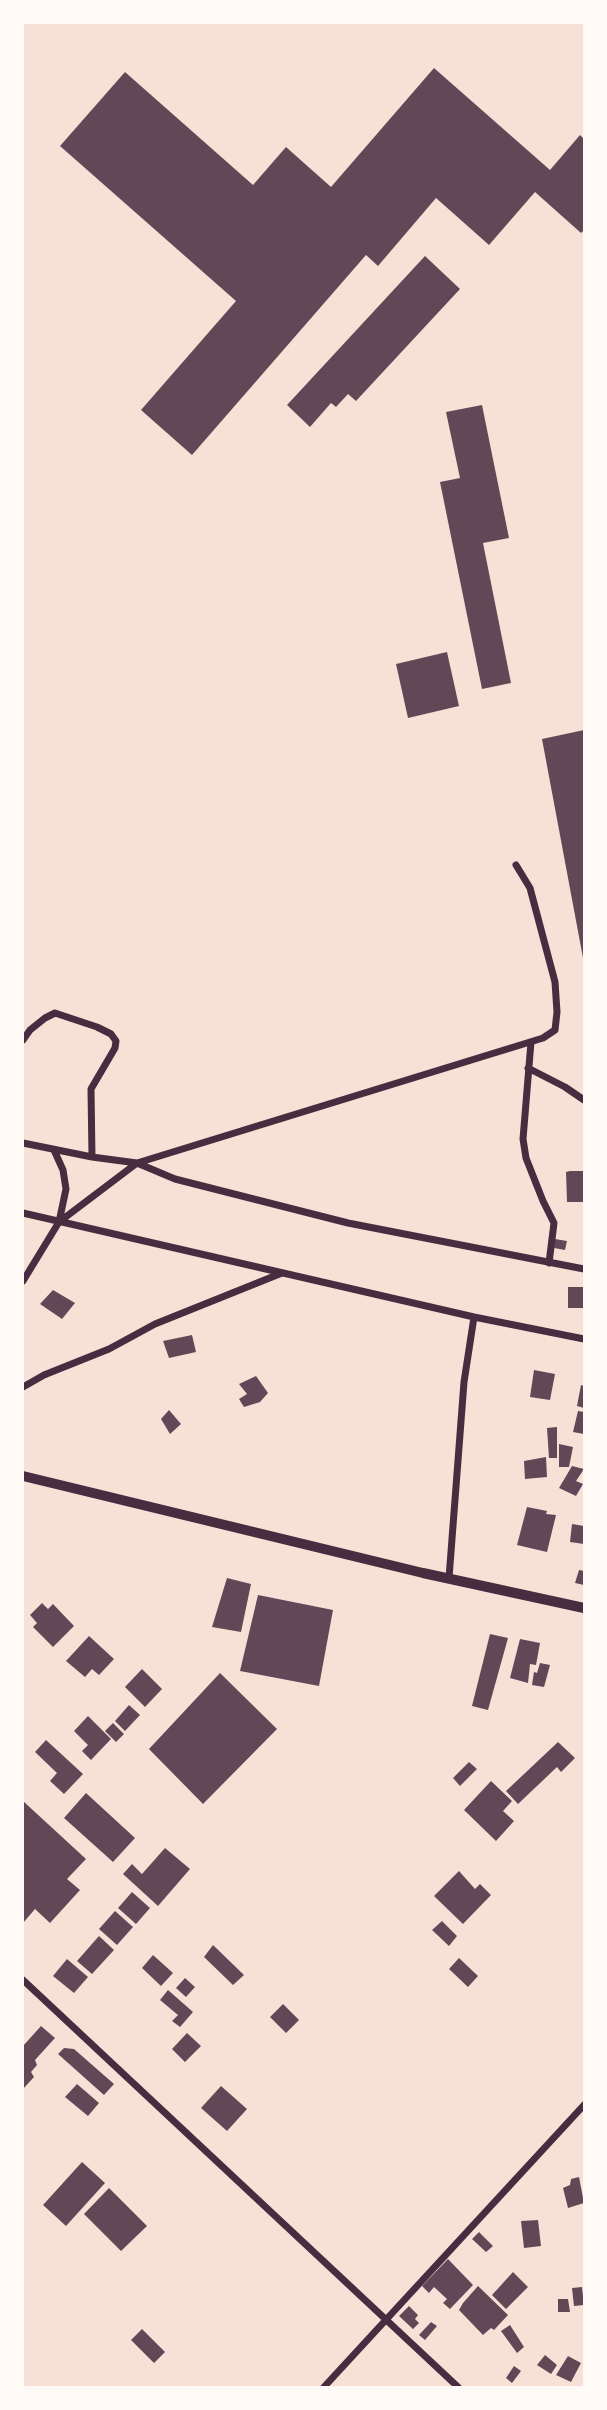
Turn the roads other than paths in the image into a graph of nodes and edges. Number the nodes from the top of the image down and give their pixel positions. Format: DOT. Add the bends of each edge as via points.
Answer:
graph roads {
  1 [pos="516,865"];
  2 [pos="23,1040"];
  3 [pos="531,1042"];
  4 [pos="528,1068"];
  5 [pos="584,1100"];
  6 [pos="23,1143"];
  7 [pos="54,1150"];
  8 [pos="92,1157"];
  9 [pos="137,1163"];
  10 [pos="23,1213"];
  11 [pos="59,1222"];
  12 [pos="550,1263"];
  13 [pos="584,1269"];
  14 [pos="282,1273"];
  15 [pos="23,1281"];
  16 [pos="474,1317"];
  17 [pos="584,1339"];
  18 [pos="23,1387"];
  19 [pos="23,1476"];
  20 [pos="449,1578"];
  21 [pos="584,1608"];
  22 [pos="23,1980"];
  23 [pos="584,2105"];
  24 [pos="386,2321"];
  25 [pos="324,2387"];
  26 [pos="458,2387"];
  1 -- 3 [label="street" via="530,888 555,982 555,1030"];
  2 -- 8 [label="street" via="55,1013 97,1027 116,1041 91,1088"];
  3 -- 4 [label="street"];
  3 -- 9 [label="street"];
  4 -- 5 [label="street"];
  4 -- 12 [label="street" via="523,1139 526,1158 554,1223"];
  6 -- 7 [label="street"];
  7 -- 8 [label="street"];
  7 -- 11 [label="street" via="66,1189"];
  8 -- 9 [label="street"];
  9 -- 11 [label="street"];
  9 -- 12 [label="street" via="175,1180 348,1223"];
  10 -- 11 [label="street"];
  11 -- 14 [label="street"];
  11 -- 15 [label="street"];
  12 -- 13 [label="street"];
  14 -- 16 [label="street"];
  14 -- 18 [label="street" via="155,1324"];
  16 -- 17 [label="street"];
  16 -- 20 [label="street" via="464,1382"];
  19 -- 20 [label="main road"];
  20 -- 21 [label="main road"];
  22 -- 24 [label="street"];
  23 -- 24 [label="street"];
  24 -- 25 [label="street"];
  24 -- 26 [label="street"];
}
